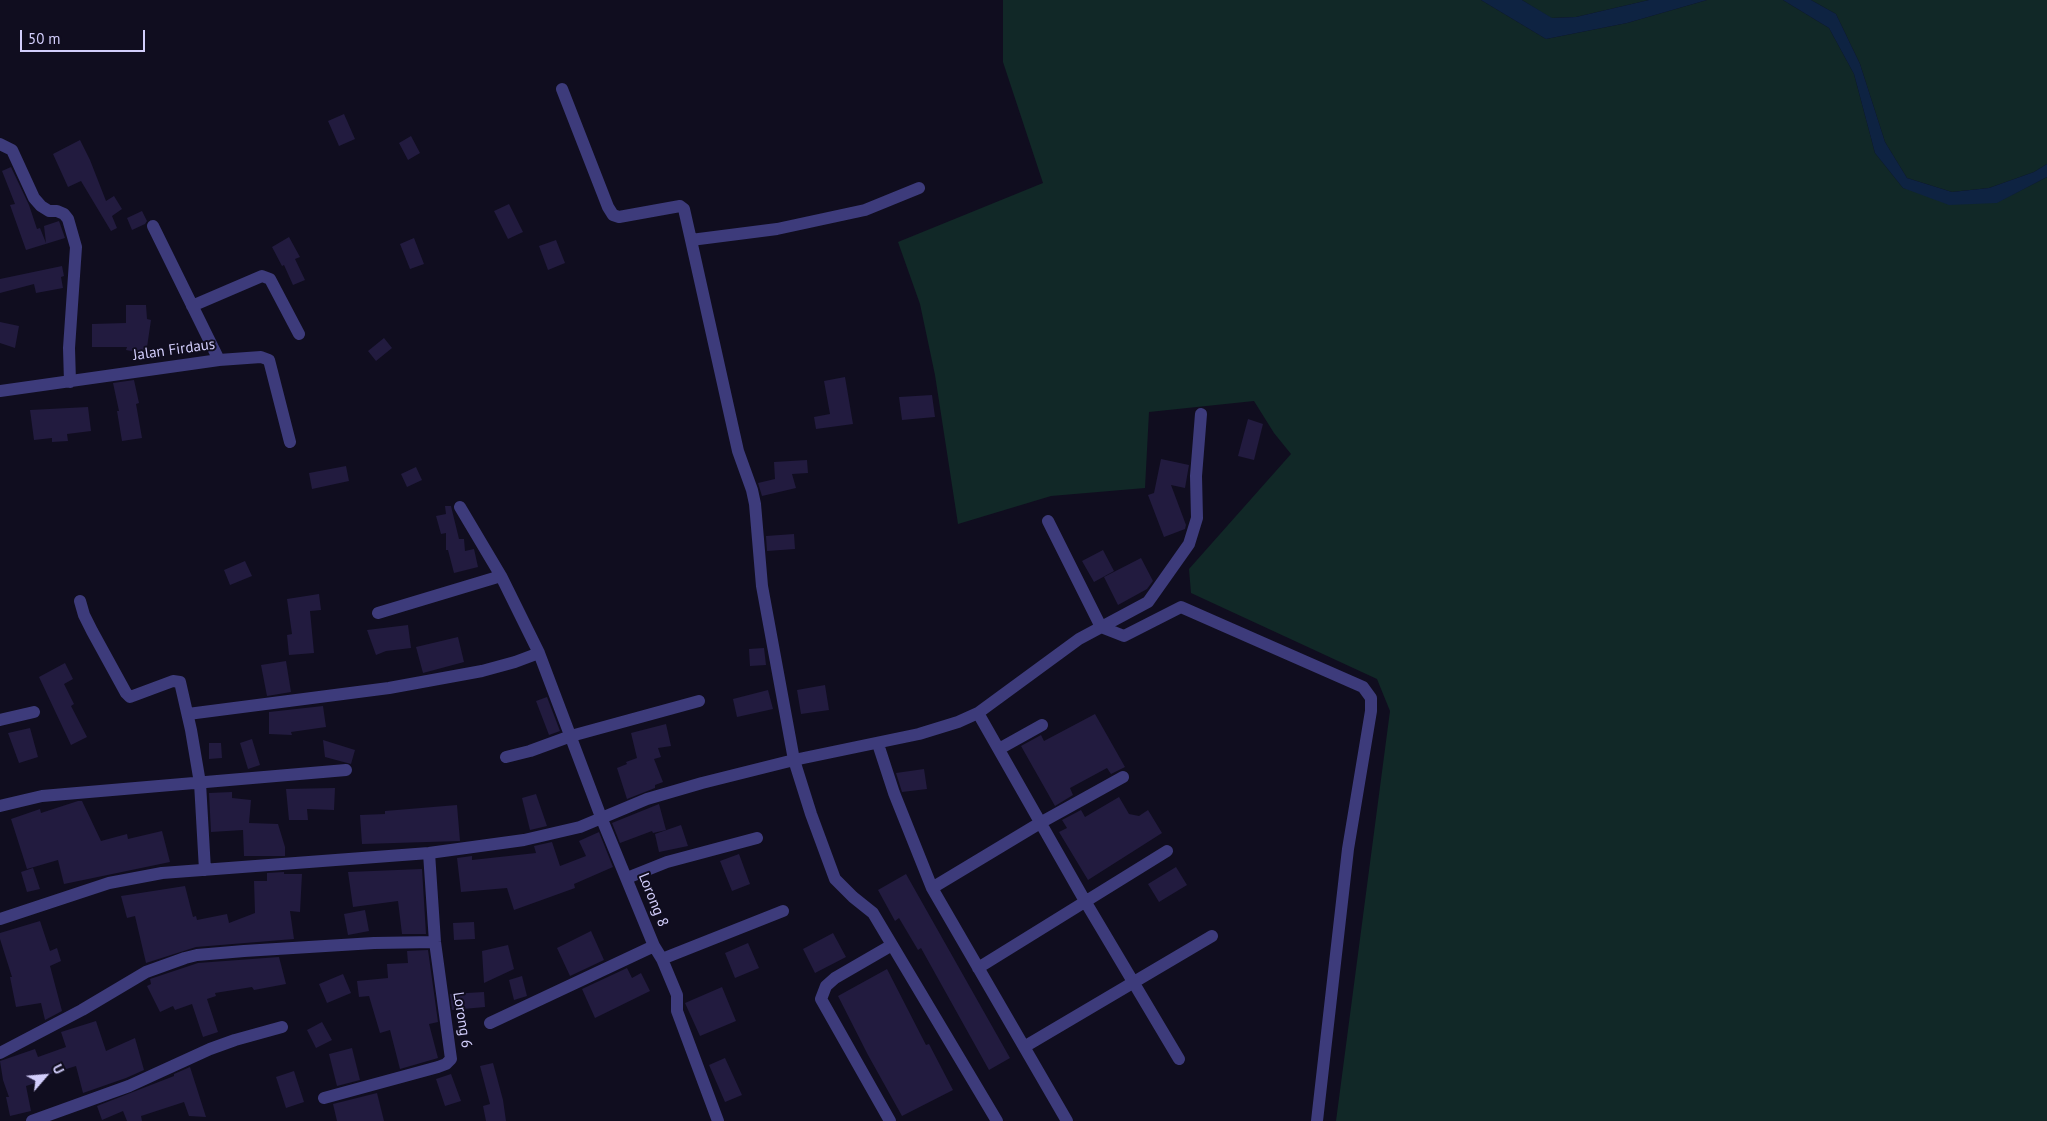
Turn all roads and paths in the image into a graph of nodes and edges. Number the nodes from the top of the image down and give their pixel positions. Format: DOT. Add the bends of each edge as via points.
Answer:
graph roads {
  1 [pos="562,89"];
  2 [pos="0,144"];
  3 [pos="919,188"];
  4 [pos="153,226"];
  5 [pos="692,240"];
  6 [pos="192,306"];
  7 [pos="298,334"];
  8 [pos="219,360"];
  9 [pos="70,382"];
  10 [pos="0,391"];
  11 [pos="1202,414"];
  12 [pos="290,442"];
  13 [pos="460,507"];
  14 [pos="1048,521"];
  15 [pos="501,576"];
  16 [pos="80,601"];
  17 [pos="378,613"];
  18 [pos="1101,627"];
  19 [pos="539,653"];
  20 [pos="698,701"];
  21 [pos="34,712"];
  22 [pos="978,713"];
  23 [pos="188,714"];
  24 [pos="0,720"];
  25 [pos="1042,725"];
  26 [pos="571,736"];
  27 [pos="878,744"];
  28 [pos="999,749"];
  29 [pos="506,757"];
  30 [pos="794,760"];
  31 [pos="346,770"];
  32 [pos="1123,777"];
  33 [pos="200,783"];
  34 [pos="0,806"];
  35 [pos="601,817"];
  36 [pos="1040,823"];
  37 [pos="757,838"];
  38 [pos="1167,851"];
  39 [pos="430,853"];
  40 [pos="205,870"];
  41 [pos="627,878"];
  42 [pos="932,888"];
  43 [pos="1084,901"];
  44 [pos="783,911"];
  45 [pos="0,919"];
  46 [pos="1212,936"];
  47 [pos="436,942"];
  48 [pos="892,944"];
  49 [pos="654,946"];
  50 [pos="662,959"];
  51 [pos="978,968"];
  52 [pos="1133,983"];
  53 [pos="490,1023"];
  54 [pos="282,1027"];
  55 [pos="1024,1047"];
  56 [pos="0,1053"];
  57 [pos="1179,1059"];
  58 [pos="324,1098"];
  59 [pos="32,1121"];
  60 [pos="718,1121"];
  61 [pos="890,1121"];
  62 [pos="997,1121"];
  63 [pos="1067,1121"];
  64 [pos="1317,1121"];
  1 -- 5 [label="street" via="613,215 619,217 680,206 684,209"];
  2 -- 9 [label="street" via="12,150 34,198 41,206 64,214 68,219 76,247 69,348"];
  3 -- 5 [label="street" via="865,210 777,229"];
  4 -- 6 [label="street"];
  5 -- 30 [label="street" via="738,451 755,504 762,586"];
  6 -- 7 [label="street" via="262,276 270,279"];
  6 -- 8 [label="street"];
  8 -- 9 [label="street, Jalan Firdaus"];
  8 -- 12 [label="street, Jalan Firdaus" via="262,356 269,360"];
  9 -- 10 [label="street, Jalan Firdaus"];
  11 -- 18 [label="street" via="1196,476 1197,518 1189,544 1148,602"];
  13 -- 15 [label="street, Lorong 8"];
  14 -- 18 [label="street"];
  15 -- 17 [label="street"];
  15 -- 19 [label="street, Lorong 8"];
  16 -- 23 [label="street" via="88,623 126,693 130,697 173,681 180,682"];
  18 -- 22 [label="street" via="1058,654"];
  18 -- 64 [label="street" via="1124,636 1181,607 1363,687 1371,698 1348,850"];
  19 -- 23 [label="street" via="482,671 389,688"];
  19 -- 26 [label="street, Lorong 8"];
  20 -- 26 [label="street"];
  21 -- 24 [label="street"];
  22 -- 27 [label="street" via="934,730"];
  22 -- 28 [label="street"];
  23 -- 33 [label="street"];
  25 -- 28 [label="street"];
  26 -- 29 [label="street"];
  26 -- 35 [label="street, Lorong 8"];
  27 -- 30 [label="street"];
  27 -- 42 [label="street" via="894,794"];
  28 -- 36 [label="street"];
  30 -- 35 [label="street" via="684,788"];
  30 -- 48 [label="street" via="835,879 873,913"];
  31 -- 33 [label="street"];
  32 -- 36 [label="street"];
  33 -- 34 [label="street" via="42,796"];
  33 -- 40 [label="street"];
  35 -- 39 [label="street" via="580,827 524,840"];
  35 -- 41 [label="street, Lorong 8"];
  36 -- 42 [label="street"];
  36 -- 43 [label="street"];
  37 -- 41 [label="street" via="667,862"];
  38 -- 43 [label="street"];
  39 -- 40 [label="street"];
  39 -- 47 [label="street, Lorong 6"];
  40 -- 45 [label="street" via="162,873 108,883"];
  41 -- 49 [label="street, Lorong 8"];
  42 -- 51 [label="street"];
  43 -- 51 [label="street"];
  43 -- 52 [label="street"];
  44 -- 50 [label="street"];
  46 -- 52 [label="street"];
  47 -- 56 [label="street" via="196,955 146,972"];
  47 -- 58 [label="street, Lorong 6" via="451,1059 438,1067"];
  48 -- 61 [label="street" via="835,978 826,986 821,999"];
  48 -- 62 [label="street"];
  49 -- 50 [label="street, Lorong 8"];
  49 -- 53 [label="street"];
  50 -- 60 [label="street, Lorong 8" via="677,995 677,1011"];
  51 -- 55 [label="street"];
  52 -- 55 [label="street"];
  52 -- 57 [label="street"];
  54 -- 59 [label="street" via="210,1049 129,1086"];
  55 -- 63 [label="street"];
}
